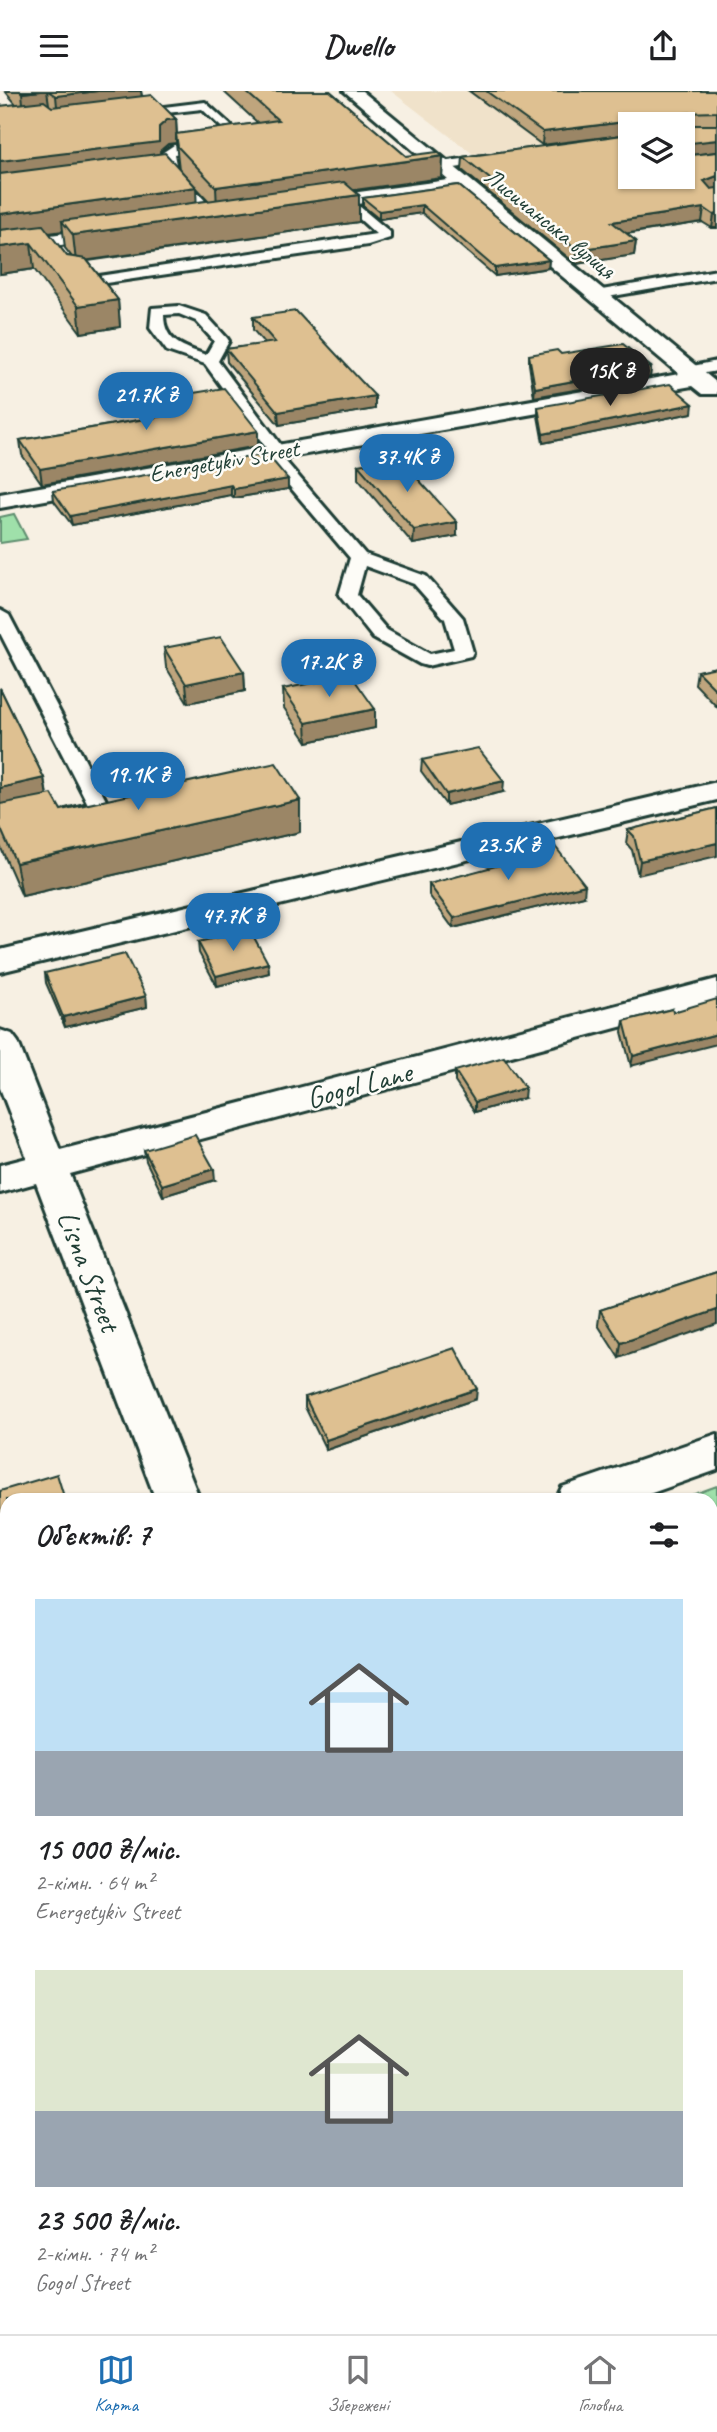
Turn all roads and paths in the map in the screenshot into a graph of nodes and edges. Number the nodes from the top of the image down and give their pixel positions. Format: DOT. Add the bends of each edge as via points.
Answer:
graph roads {
  1 [pos="352,91"];
  2 [pos="123,115"];
  3 [pos="510,157"];
  4 [pos="441,166"];
  5 [pos="461,184"];
  6 [pos="347,200"];
  7 [pos="293,207"];
  8 [pos="220,217"];
  9 [pos="186,222"];
  10 [pos="131,229"];
  11 [pos="0,248"];
  12 [pos="56,250"];
  13 [pos="717,274"];
  14 [pos="717,289"];
  15 [pos="603,301"];
  16 [pos="210,361"];
  17 [pos="701,371"];
  18 [pos="717,395"];
  19 [pos="274,452"];
  20 [pos="0,501"];
  21 [pos="359,558"];
  22 [pos="0,615"];
  23 [pos="717,791"];
  24 [pos="50,819"];
  25 [pos="0,961"];
  26 [pos="717,990"];
  27 [pos="0,1042"];
  28 [pos="48,1167"];
  29 [pos="0,1179"];
  30 [pos="717,1452"];
  31 [pos="175,1493"];
  32 [pos="598,1493"];
  1 -- 4 [label="street, Лисичанська вулиця"];
  2 -- 8 [label="lane" via="205,105 242,141 168,153 165,171"];
  3 -- 4 [label="lane"];
  4 -- 5 [label="street, Лисичанська вулиця"];
  5 -- 6 [label="street"];
  5 -- 15 [label="street, Лисичанська вулиця"];
  6 -- 7 [label="street"];
  6 -- 12 [label="lane" via="385,235 99,280 77,278"];
  8 -- 9 [label="street"];
  10 -- 12 [label="street"];
  11 -- 12 [label="street"];
  13 -- 15 [label="lane"];
  14 -- 15 [label="lane"];
  15 -- 17 [label="street, Лисичанська вулиця"];
  16 -- 16 [label="lane" via="172,348 157,328 157,311 187,304 206,321 222,341"];
  16 -- 19 [label="lane"];
  17 -- 18 [label="street, Лисичанська вулиця"];
  17 -- 19 [label="street, Energetykiv Street"];
  19 -- 20 [label="street, Energetykiv Street"];
  19 -- 21 [label="lane"];
  21 -- 21 [label="lane" via="419,580 454,618 464,652 427,660 380,634 348,594"];
  22 -- 24 [label="lane" via="107,806"];
  23 -- 25 [label="street"];
  26 -- 28 [label="street, Gogol Lane"];
  27 -- 28 [label="street, Lisna Street"];
  28 -- 29 [label="street, Gogol Lane"];
  28 -- 31 [label="street, Lisna Street"];
  30 -- 32 [label="street"];
}
